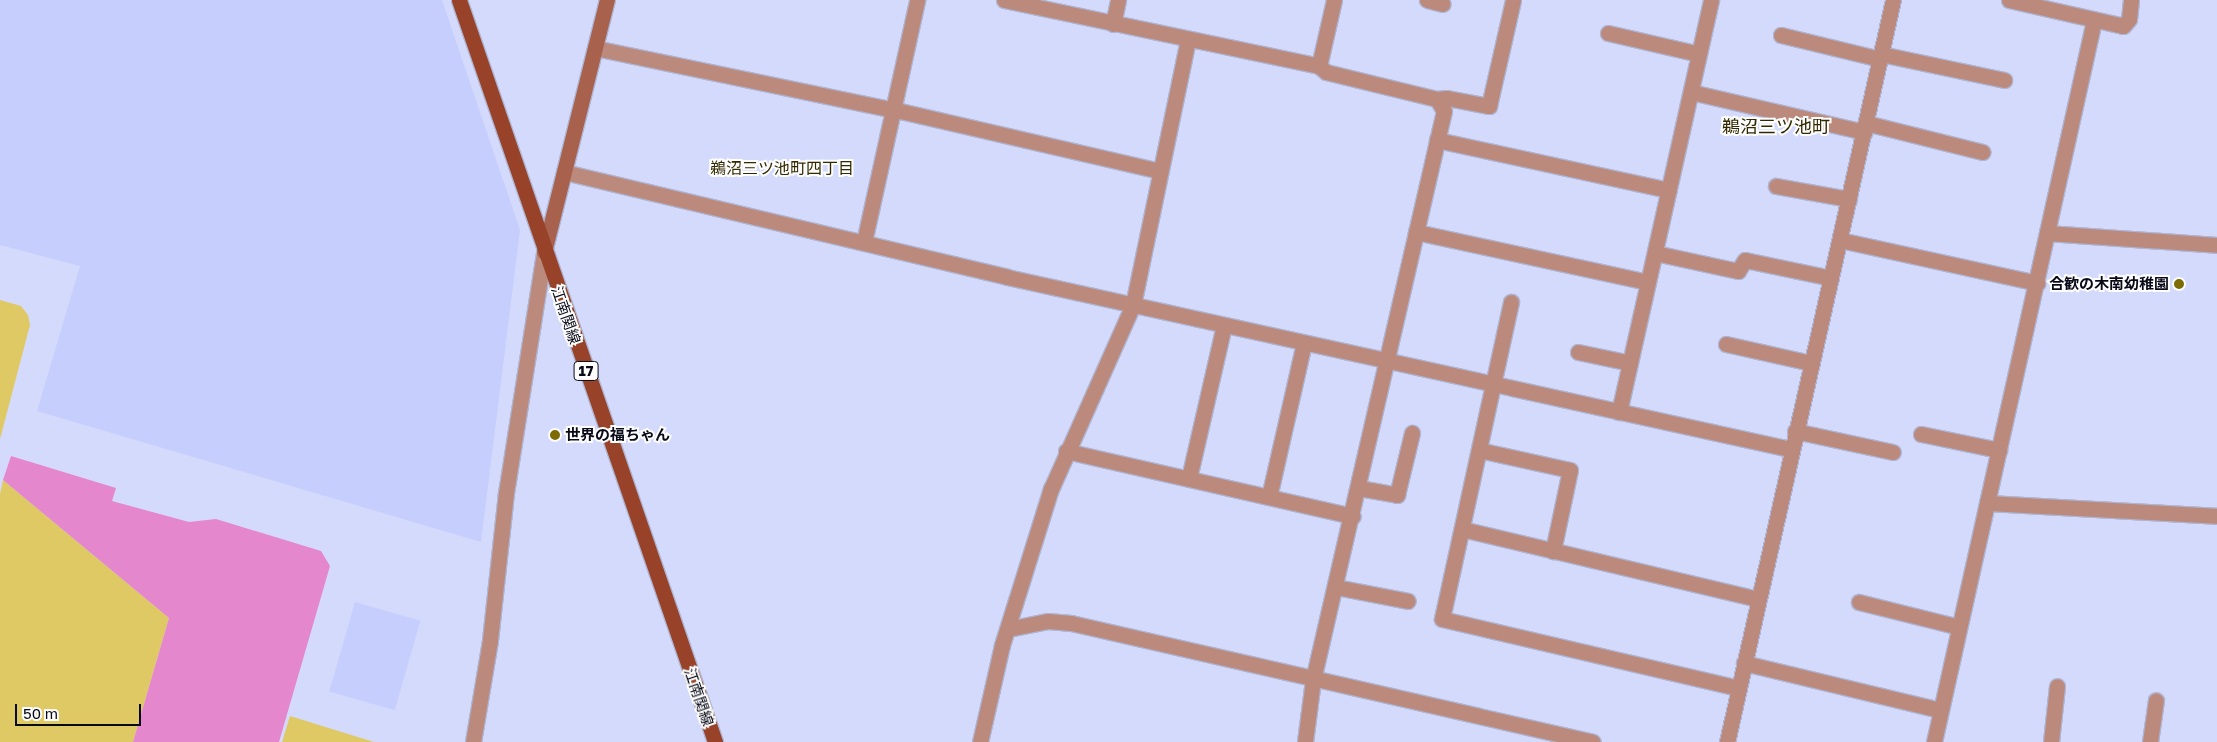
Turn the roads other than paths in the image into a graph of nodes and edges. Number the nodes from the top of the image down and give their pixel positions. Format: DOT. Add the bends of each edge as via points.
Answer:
graph roads {
  1 [pos="459,0"];
  2 [pos="607,0"];
  3 [pos="917,0"];
  4 [pos="1004,0"];
  5 [pos="1118,0"];
  6 [pos="1334,0"];
  7 [pos="1427,0"];
  8 [pos="1513,0"];
  9 [pos="1711,0"];
  10 [pos="1893,0"];
  11 [pos="2009,0"];
  12 [pos="2132,0"];
  13 [pos="1443,4"];
  14 [pos="2094,20"];
  15 [pos="1113,24"];
  16 [pos="1608,33"];
  17 [pos="1782,34"];
  18 [pos="1188,40"];
  19 [pos="596,48"];
  20 [pos="1699,54"];
  21 [pos="1881,56"];
  22 [pos="1320,66"];
  23 [pos="2004,80"];
  24 [pos="1691,92"];
  25 [pos="1438,99"];
  26 [pos="893,109"];
  27 [pos="1865,128"];
  28 [pos="1437,140"];
  29 [pos="1982,152"];
  30 [pos="1160,170"];
  31 [pos="564,172"];
  32 [pos="1776,186"];
  33 [pos="1668,190"];
  34 [pos="1850,200"];
  35 [pos="1416,232"];
  36 [pos="2047,233"];
  37 [pos="1840,240"];
  38 [pos="864,242"];
  39 [pos="2217,245"];
  40 [pos="544,252"];
  41 [pos="1654,253"];
  42 [pos="1831,278"];
  43 [pos="1648,282"];
  44 [pos="2037,283"];
  45 [pos="1511,302"];
  46 [pos="1133,304"];
  47 [pos="1224,325"];
  48 [pos="1304,343"];
  49 [pos="1726,344"];
  50 [pos="1578,352"];
  51 [pos="1387,362"];
  52 [pos="1630,363"];
  53 [pos="1811,363"];
  54 [pos="1493,385"];
  55 [pos="1619,412"];
  56 [pos="1794,432"];
  57 [pos="1412,433"];
  58 [pos="1921,434"];
  59 [pos="1790,449"];
  60 [pos="1066,450"];
  61 [pos="1479,450"];
  62 [pos="1999,450"];
  63 [pos="1892,452"];
  64 [pos="1189,478"];
  65 [pos="1359,488"];
  66 [pos="1269,497"];
  67 [pos="1987,504"];
  68 [pos="1353,516"];
  69 [pos="2217,516"];
  70 [pos="1462,530"];
  71 [pos="1553,551"];
  72 [pos="1336,587"];
  73 [pos="1758,599"];
  74 [pos="1408,601"];
  75 [pos="1859,602"];
  76 [pos="1959,627"];
  77 [pos="1008,629"];
  78 [pos="1744,663"];
  79 [pos="1313,680"];
  80 [pos="2058,686"];
  81 [pos="1738,688"];
  82 [pos="2156,700"];
  83 [pos="1940,710"];
  84 [pos="473,742"];
  85 [pos="715,742"];
  86 [pos="980,742"];
  87 [pos="1305,742"];
  88 [pos="1593,742"];
  89 [pos="1726,742"];
  90 [pos="1934,742"];
  91 [pos="2051,742"];
  92 [pos="2150,742"];
  1 -- 40 [label="main road, 江南関線 / 17"];
  2 -- 19 [label="street"];
  3 -- 26 [label="street"];
  4 -- 15 [label="street"];
  5 -- 15 [label="street"];
  6 -- 22 [label="street"];
  7 -- 13 [label="street"];
  8 -- 25 [label="street" via="1489,106"];
  9 -- 20 [label="street"];
  10 -- 21 [label="street"];
  11 -- 14 [label="street"];
  12 -- 14 [label="street" via="2129,19 2123,26"];
  14 -- 36 [label="street"];
  15 -- 18 [label="street"];
  16 -- 20 [label="street"];
  17 -- 21 [label="street"];
  18 -- 22 [label="street"];
  18 -- 30 [label="street"];
  19 -- 26 [label="street"];
  19 -- 31 [label="street"];
  20 -- 24 [label="street"];
  21 -- 23 [label="street"];
  21 -- 27 [label="street"];
  22 -- 25 [label="street" via="1326,72"];
  24 -- 27 [label="street"];
  24 -- 33 [label="street"];
  25 -- 28 [label="street" via="1444,112"];
  26 -- 30 [label="street"];
  26 -- 38 [label="street"];
  27 -- 29 [label="street"];
  27 -- 34 [label="street"];
  28 -- 33 [label="street"];
  28 -- 35 [label="street"];
  30 -- 46 [label="street"];
  31 -- 38 [label="street"];
  31 -- 40 [label="street"];
  32 -- 34 [label="street"];
  33 -- 41 [label="street"];
  34 -- 37 [label="street"];
  35 -- 43 [label="street"];
  35 -- 51 [label="street"];
  36 -- 39 [label="street"];
  36 -- 44 [label="street"];
  37 -- 42 [label="street"];
  37 -- 44 [label="street"];
  38 -- 46 [label="street"];
  40 -- 84 [label="street" via="507,484 490,640"];
  40 -- 85 [label="main road, 江南関線 / 17"];
  41 -- 42 [label="street" via="1738,271 1745,260"];
  41 -- 43 [label="street"];
  42 -- 53 [label="street"];
  43 -- 52 [label="street"];
  44 -- 62 [label="street"];
  45 -- 54 [label="street"];
  46 -- 47 [label="street"];
  46 -- 60 [label="street"];
  47 -- 48 [label="street"];
  47 -- 64 [label="street"];
  48 -- 51 [label="street"];
  48 -- 66 [label="street"];
  49 -- 53 [label="street"];
  50 -- 52 [label="street"];
  51 -- 54 [label="street"];
  51 -- 65 [label="street"];
  52 -- 55 [label="street"];
  53 -- 56 [label="street"];
  54 -- 55 [label="street"];
  54 -- 61 [label="street"];
  55 -- 59 [label="street"];
  56 -- 59 [label="street"];
  56 -- 63 [label="street"];
  57 -- 65 [label="street" via="1397,495"];
  58 -- 62 [label="street"];
  59 -- 73 [label="street"];
  60 -- 64 [label="street"];
  60 -- 77 [label="street"];
  61 -- 70 [label="street"];
  61 -- 71 [label="street" via="1570,470"];
  62 -- 67 [label="street"];
  64 -- 66 [label="street"];
  65 -- 68 [label="street"];
  66 -- 68 [label="street"];
  67 -- 69 [label="street"];
  67 -- 76 [label="street"];
  68 -- 72 [label="street"];
  70 -- 71 [label="street"];
  70 -- 81 [label="street" via="1442,619"];
  71 -- 73 [label="street"];
  72 -- 74 [label="street"];
  72 -- 79 [label="street"];
  73 -- 78 [label="street"];
  75 -- 76 [label="street"];
  76 -- 83 [label="street"];
  77 -- 79 [label="street" via="1048,621 1071,623"];
  77 -- 86 [label="street"];
  78 -- 81 [label="street"];
  78 -- 83 [label="street"];
  79 -- 87 [label="street"];
  79 -- 88 [label="street"];
  80 -- 91 [label="street"];
  81 -- 89 [label="street"];
  82 -- 92 [label="street"];
  83 -- 90 [label="street"];
}
